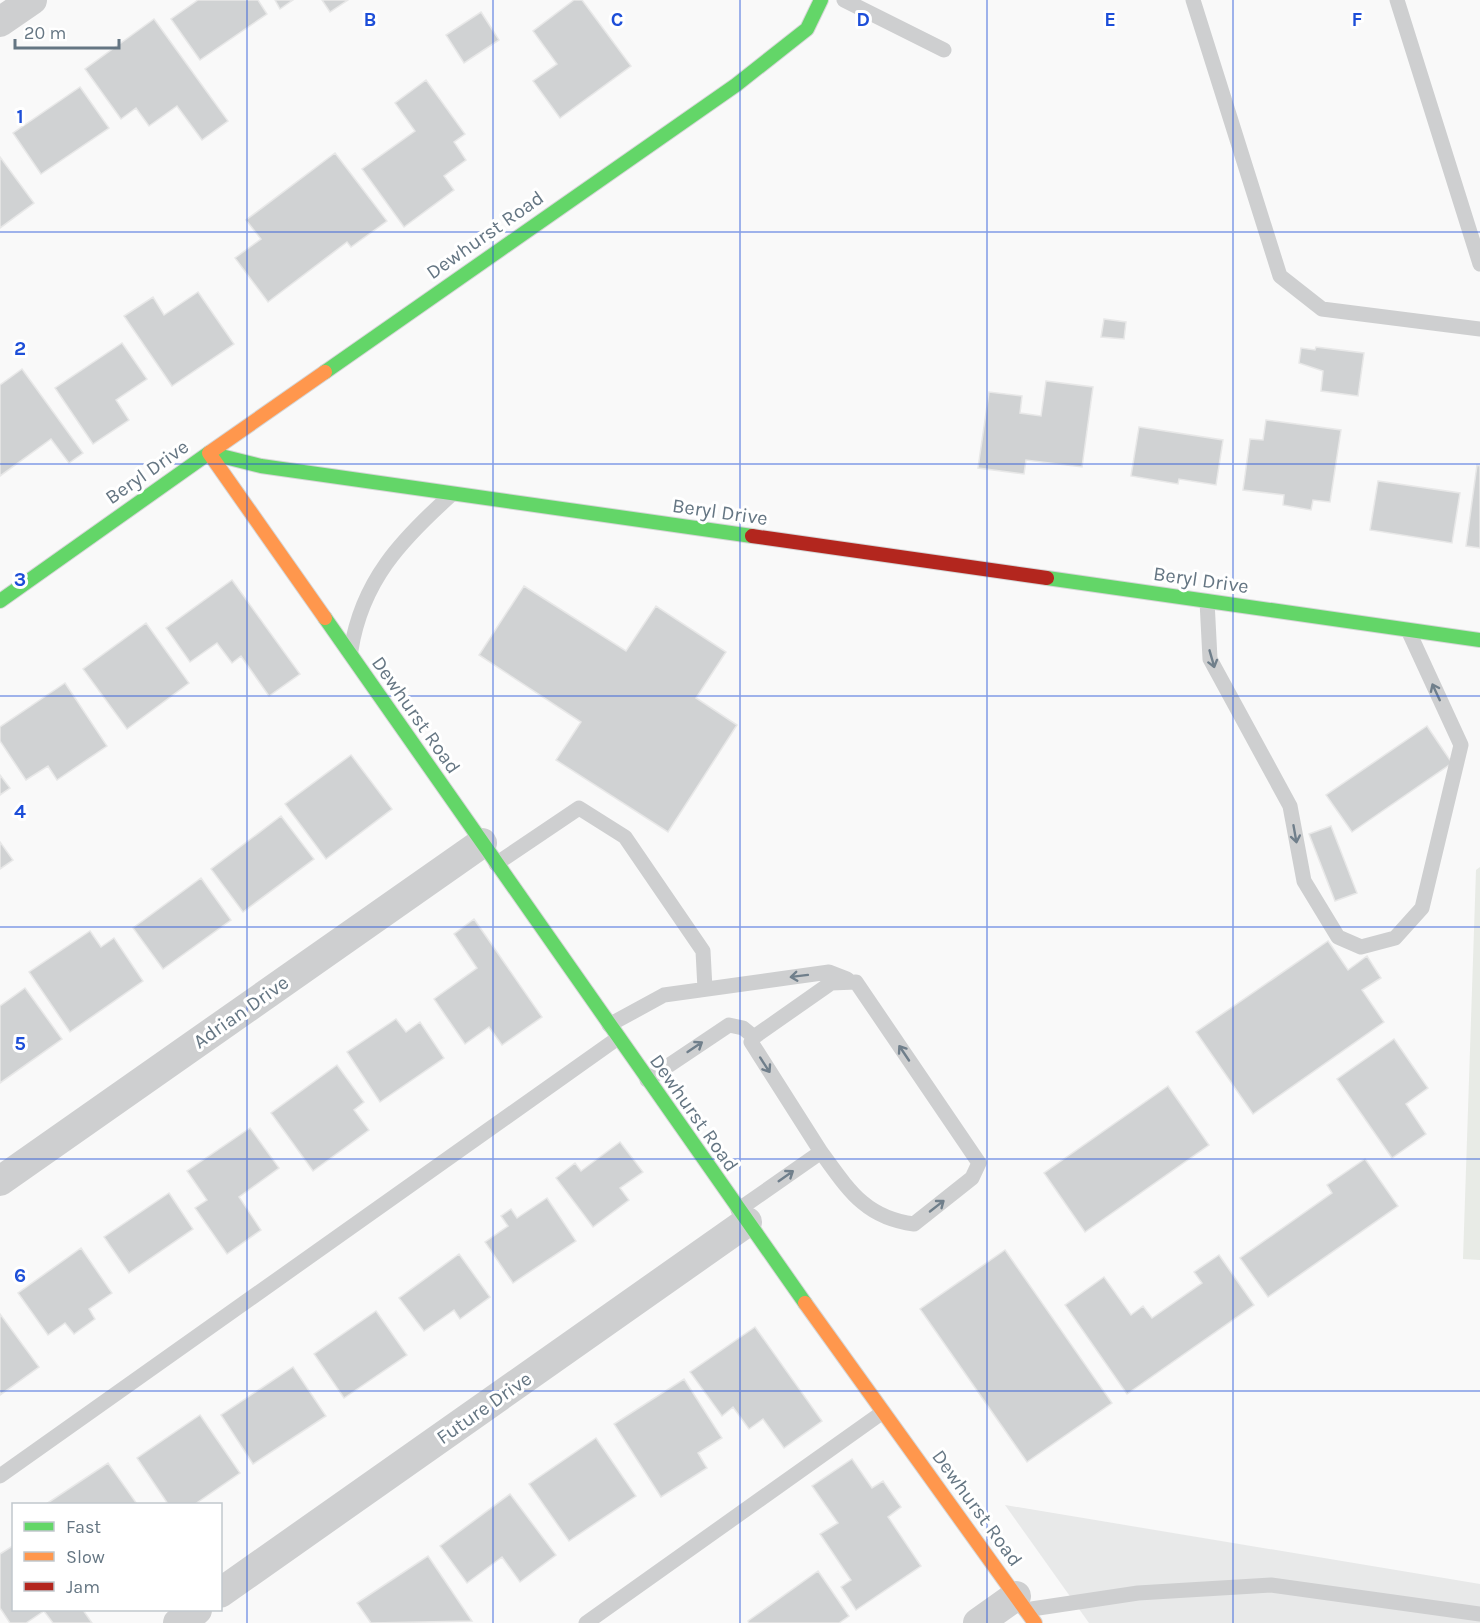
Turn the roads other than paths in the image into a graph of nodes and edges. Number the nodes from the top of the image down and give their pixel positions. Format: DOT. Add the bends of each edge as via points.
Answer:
graph roads {
  1 [pos="32,0"];
  2 [pos="821,0"];
  3 [pos="844,0"];
  4 [pos="1193,0"];
  5 [pos="1397,0"];
  6 [pos="0,22"];
  7 [pos="944,50"];
  8 [pos="1480,264"];
  9 [pos="1480,329"];
  10 [pos="209,453"];
  11 [pos="453,493"];
  12 [pos="0,601"];
  13 [pos="1207,601"];
  14 [pos="1407,629"];
  15 [pos="1480,640"];
  16 [pos="351,655"];
  17 [pos="489,853"];
  18 [pos="856,982"];
  19 [pos="705,989"];
  20 [pos="609,1025"];
  21 [pos="754,1037"];
  22 [pos="618,1038"];
  23 [pos="647,1080"];
  24 [pos="821,1152"];
  25 [pos="0,1181"];
  26 [pos="742,1216"];
  27 [pos="883,1412"];
  28 [pos="0,1476"];
  29 [pos="222,1592"];
  30 [pos="1021,1603"];
  31 [pos="196,1611"];
  32 [pos="1480,1614"];
  33 [pos="178,1623"];
  34 [pos="586,1623"];
  35 [pos="978,1623"];
  36 [pos="1035,1623"];
  1 -- 6 [label="street"];
  2 -- 10 [label="street, Dewhurst Road" via="807,29 736,85"];
  3 -- 7 [label="lane"];
  4 -- 9 [label="lane" via="1280,276 1322,309"];
  5 -- 8 [label="lane"];
  10 -- 11 [label="street, Beryl Drive" via="261,466"];
  10 -- 12 [label="street, Beryl Drive"];
  10 -- 16 [label="street, Dewhurst Road"];
  11 -- 13 [label="street, Beryl Drive"];
  11 -- 16 [label="lane" via="393,551 355,628"];
  13 -- 14 [label="street, Beryl Drive"];
  13 -- 14 [label="lane, one-way" via="1210,660 1290,806 1304,881 1338,937 1361,947 1395,938 1422,908 1461,745"];
  14 -- 15 [label="street, Beryl Drive"];
  16 -- 17 [label="street, Dewhurst Road"];
  17 -- 19 [label="lane" via="579,808 625,837 703,951"];
  17 -- 20 [label="street, Dewhurst Road"];
  17 -- 25 [label="street, Adrian Drive"];
  18 -- 19 [label="lane, one-way" via="829,972"];
  18 -- 21 [label="lane" via="831,982"];
  24 -- 18 [label="lane, one-way" via="856,1199 896,1222 914,1224 972,1178 979,1163"];
  19 -- 20 [label="lane" via="664,995"];
  20 -- 22 [label="street, Dewhurst Road"];
  23 -- 21 [label="lane, one-way" via="729,1025 743,1028"];
  21 -- 24 [label="lane, one-way" via="751,1042"];
  22 -- 23 [label="street, Dewhurst Road"];
  22 -- 28 [label="lane"];
  23 -- 26 [label="street, Dewhurst Road"];
  26 -- 24 [label="lane, one-way"];
  26 -- 27 [label="street, Dewhurst Road"];
  26 -- 29 [label="street, Future Drive"];
  27 -- 30 [label="street, Dewhurst Road"];
  27 -- 34 [label="lane"];
  30 -- 32 [label="lane" via="1270,1585"];
  30 -- 35 [label="street"];
  30 -- 36 [label="street, Dewhurst Road"];
  31 -- 33 [label="street"];
}
